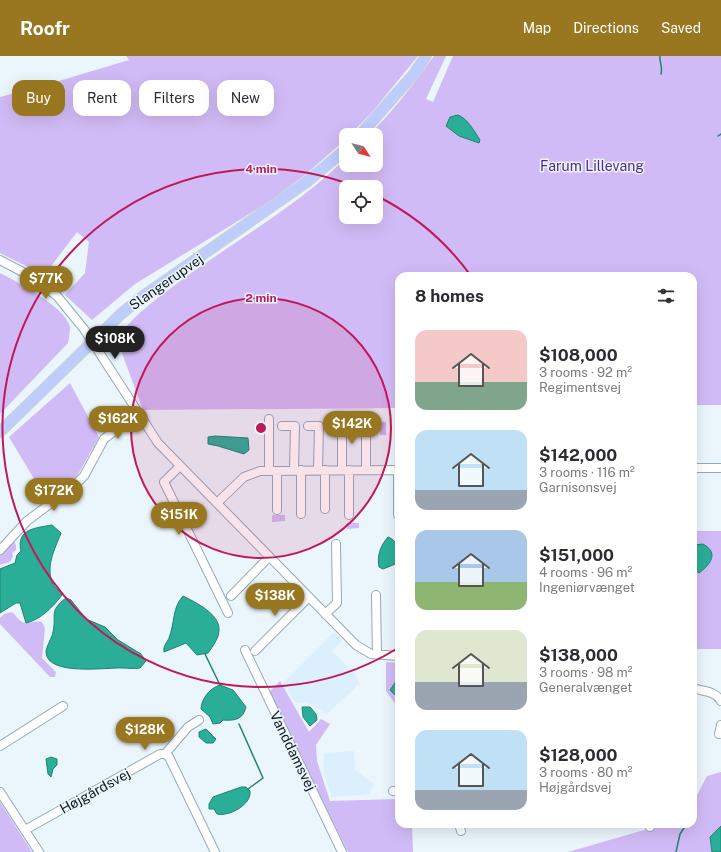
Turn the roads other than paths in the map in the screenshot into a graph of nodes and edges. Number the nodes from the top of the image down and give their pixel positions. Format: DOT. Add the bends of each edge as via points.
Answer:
graph roads {
  1 [pos="426,56"];
  2 [pos="366,128"];
  3 [pos="339,155"];
  4 [pos="0,260"];
  5 [pos="92,340"];
  6 [pos="137,413"];
  7 [pos="366,418"];
  8 [pos="270,419"];
  9 [pos="342,419"];
  10 [pos="282,426"];
  11 [pos="308,426"];
  12 [pos="0,432"];
  13 [pos="180,466"];
  14 [pos="697,468"];
  15 [pos="721,468"];
  16 [pos="297,470"];
  17 [pos="321,470"];
  18 [pos="345,470"];
  19 [pos="366,470"];
  20 [pos="395,470"];
  21 [pos="273,471"];
  22 [pos="217,503"];
  23 [pos="325,509"];
  24 [pos="277,510"];
  25 [pos="301,514"];
  26 [pos="349,515"];
  27 [pos="336,544"];
  28 [pos="0,550"];
  29 [pos="269,556"];
  30 [pos="376,595"];
  31 [pos="231,596"];
  32 [pos="309,597"];
  33 [pos="228,613"];
  34 [pos="326,614"];
  35 [pos="245,650"];
  36 [pos="255,651"];
  37 [pos="377,655"];
  38 [pos="395,656"];
  39 [pos="697,689"];
  40 [pos="721,701"];
  41 [pos="63,706"];
  42 [pos="199,720"];
  43 [pos="721,725"];
  44 [pos="719,734"];
  45 [pos="0,746"];
  46 [pos="165,754"];
  47 [pos="0,792"];
  48 [pos="25,830"];
  49 [pos="39,852"];
  50 [pos="215,852"];
  51 [pos="342,852"];
  1 -- 2 [label="main road" via="414,74"];
  3 -- 5 [label="main road, Slangerupvej" via="308,181 142,297"];
  4 -- 5 [label="street" via="34,278 48,289 81,324"];
  5 -- 6 [label="street"];
  5 -- 12 [label="main road, Slangerupvej"];
  6 -- 13 [label="street" via="158,443"];
  6 -- 28 [label="street" via="104,439 84,476 75,485 27,521"];
  7 -- 19 [label="street"];
  8 -- 21 [label="street"];
  9 -- 18 [label="street"];
  10 -- 16 [label="street" via="295,426"];
  11 -- 17 [label="street" via="318,426"];
  13 -- 22 [label="street"];
  13 -- 33 [label="street" via="164,482"];
  14 -- 15 [label="street"];
  16 -- 17 [label="street"];
  16 -- 21 [label="street"];
  16 -- 25 [label="street"];
  17 -- 18 [label="street"];
  17 -- 23 [label="street"];
  18 -- 19 [label="street"];
  18 -- 26 [label="street"];
  19 -- 20 [label="street"];
  21 -- 22 [label="street" via="256,472 244,478"];
  21 -- 24 [label="street"];
  22 -- 29 [label="street"];
  27 -- 34 [label="street" via="337,603"];
  29 -- 31 [label="street"];
  29 -- 32 [label="street"];
  30 -- 37 [label="street"];
  32 -- 34 [label="street"];
  32 -- 36 [label="street"];
  34 -- 37 [label="street" via="361,649"];
  35 -- 51 [label="street, Vanddamsvej"];
  37 -- 38 [label="street"];
  39 -- 40 [label="street" via="715,694"];
  41 -- 45 [label="street"];
  42 -- 46 [label="street, Højgårdsvej" via="188,727"];
  43 -- 44 [label="street"];
  46 -- 48 [label="street, Højgårdsvej" via="160,754"];
  46 -- 50 [label="street" via="169,757"];
  47 -- 48 [label="street"];
  48 -- 49 [label="street"];
}
